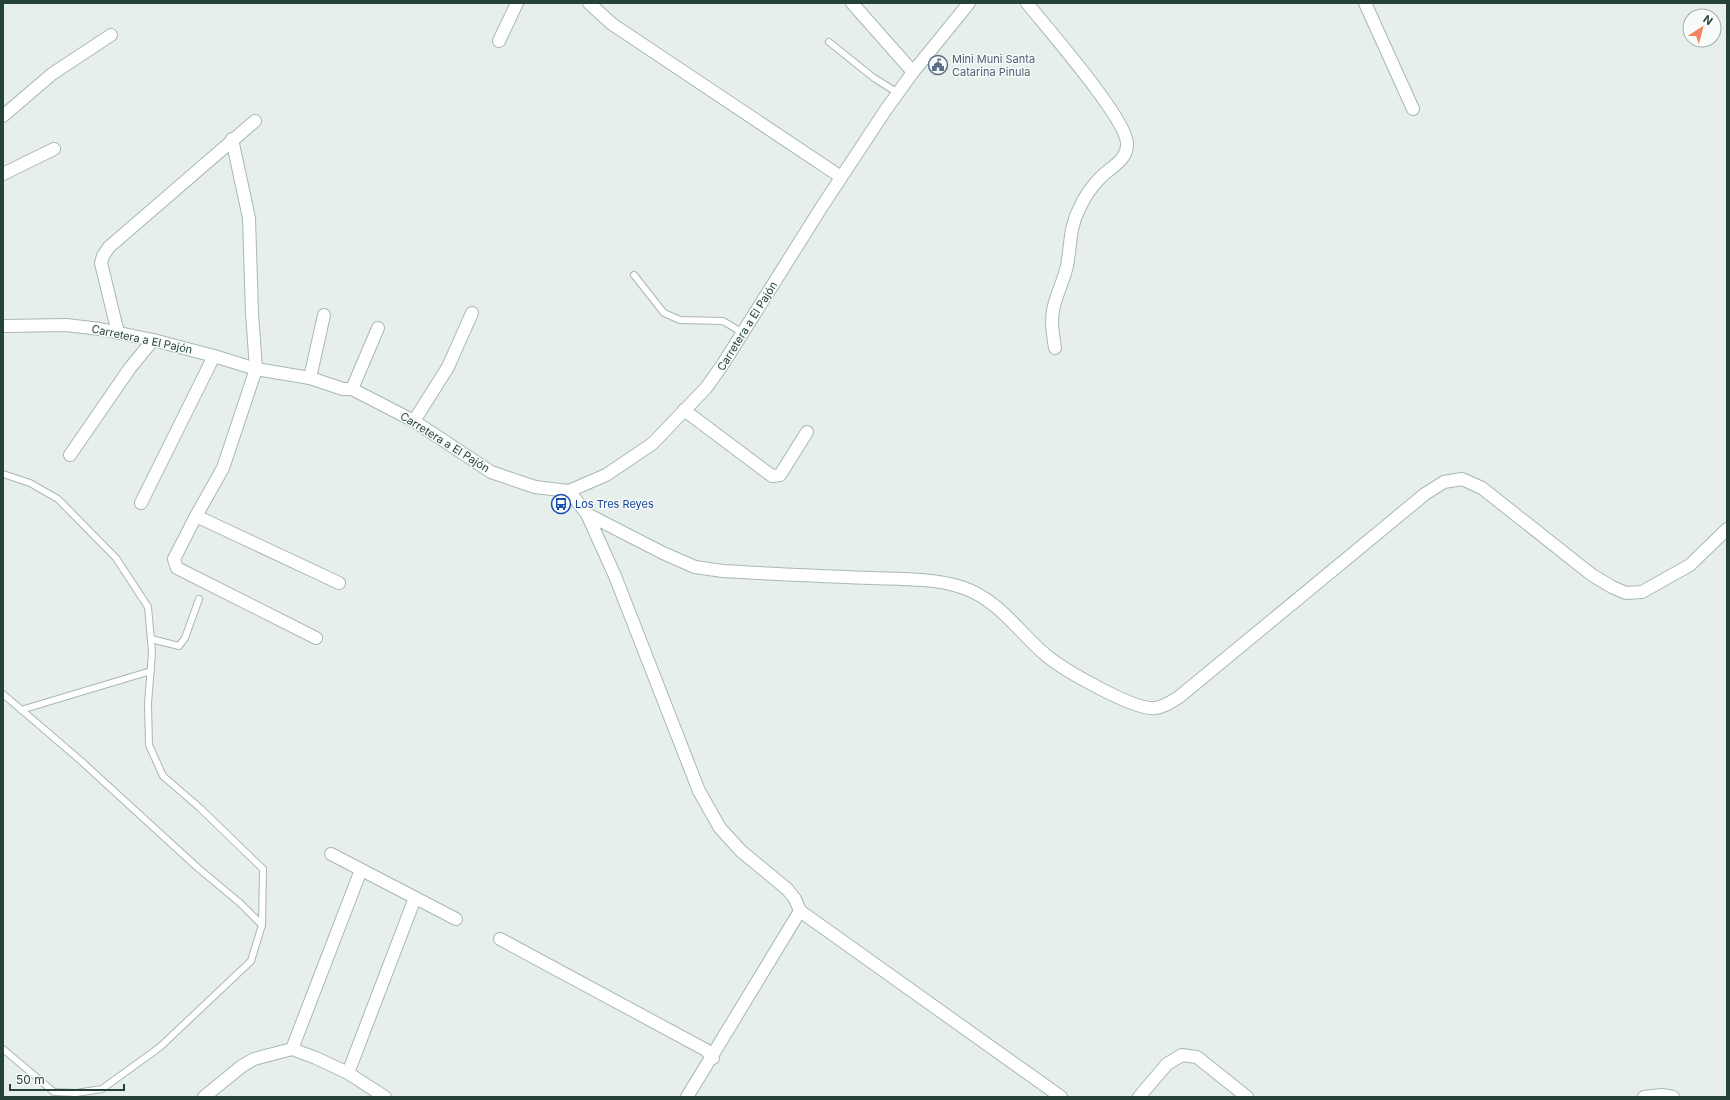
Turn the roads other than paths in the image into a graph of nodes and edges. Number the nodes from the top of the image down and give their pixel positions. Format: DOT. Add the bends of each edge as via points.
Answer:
graph roads {
  1 [pos="517,3"];
  2 [pos="589,3"];
  3 [pos="852,3"];
  4 [pos="969,3"];
  5 [pos="1027,3"];
  6 [pos="1365,3"];
  7 [pos="111,35"];
  8 [pos="499,41"];
  9 [pos="829,42"];
  10 [pos="913,72"];
  11 [pos="898,93"];
  12 [pos="1413,108"];
  13 [pos="3,116"];
  14 [pos="255,121"];
  15 [pos="232,139"];
  16 [pos="54,149"];
  17 [pos="3,174"];
  18 [pos="841,177"];
  19 [pos="634,275"];
  20 [pos="472,313"];
  21 [pos="324,315"];
  22 [pos="3,326"];
  23 [pos="378,328"];
  24 [pos="118,333"];
  25 [pos="743,333"];
  26 [pos="153,340"];
  27 [pos="1055,348"];
  28 [pos="214,356"];
  29 [pos="256,369"];
  30 [pos="310,378"];
  31 [pos="352,389"];
  32 [pos="684,410"];
  33 [pos="414,421"];
  34 [pos="807,432"];
  35 [pos="70,455"];
  36 [pos="3,474"];
  37 [pos="569,491"];
  38 [pos="141,503"];
  39 [pos="587,514"];
  40 [pos="196,516"];
  41 [pos="1727,529"];
  42 [pos="339,583"];
  43 [pos="199,600"];
  44 [pos="316,638"];
  45 [pos="151,639"];
  46 [pos="150,671"];
  47 [pos="3,694"];
  48 [pos="21,710"];
  49 [pos="331,854"];
  50 [pos="361,870"];
  51 [pos="415,898"];
  52 [pos="800,911"];
  53 [pos="456,919"];
  54 [pos="262,925"];
  55 [pos="500,939"];
  56 [pos="3,1049"];
  57 [pos="292,1049"];
  58 [pos="713,1058"];
  59 [pos="348,1074"];
  60 [pos="204,1097"];
  61 [pos="384,1097"];
  62 [pos="687,1097"];
  63 [pos="1061,1097"];
  64 [pos="1140,1097"];
  65 [pos="1247,1097"];
  66 [pos="1644,1097"];
  67 [pos="1673,1097"];
  1 -- 8 [label="street"];
  2 -- 18 [label="street" via="612,24"];
  3 -- 10 [label="street"];
  4 -- 10 [label="street, Carretera a El Pajón"];
  5 -- 27 [label="street" via="1109,106 1124,129 1127,143 1125,155 1101,176 1079,207 1070,231 1068,260 1053,307"];
  6 -- 12 [label="street"];
  7 -- 13 [label="street" via="52,74"];
  9 -- 11 [label="lane" via="874,78"];
  10 -- 11 [label="street, Carretera a El Pajón"];
  11 -- 18 [label="street, Carretera a El Pajón"];
  14 -- 15 [label="street"];
  15 -- 24 [label="street" via="109,247 103,256 101,263"];
  15 -- 29 [label="street" via="250,218"];
  16 -- 17 [label="street"];
  18 -- 25 [label="street, Carretera a El Pajón"];
  19 -- 25 [label="lane" via="664,313 680,320 724,321"];
  20 -- 33 [label="street" via="448,367"];
  21 -- 30 [label="street"];
  22 -- 24 [label="street, Carretera a El Pajón" via="66,325"];
  23 -- 31 [label="street"];
  24 -- 26 [label="street, Carretera a El Pajón"];
  25 -- 32 [label="street, Carretera a El Pajón" via="706,388"];
  26 -- 28 [label="street, Carretera a El Pajón"];
  26 -- 35 [label="street" via="130,368"];
  28 -- 29 [label="street, Carretera a El Pajón"];
  28 -- 38 [label="street"];
  29 -- 30 [label="street, Carretera a El Pajón"];
  29 -- 40 [label="street" via="223,468"];
  30 -- 31 [label="street, Carretera a El Pajón" via="343,389"];
  31 -- 33 [label="street, Carretera a El Pajón"];
  32 -- 34 [label="street" via="772,476 780,475"];
  32 -- 37 [label="street, Carretera a El Pajón" via="652,444 629,461 606,475"];
  33 -- 37 [label="street, Carretera a El Pajón" via="491,472 535,487"];
  36 -- 45 [label="lane" via="30,483 58,499 116,558 148,607"];
  37 -- 39 [label="street"];
  39 -- 41 [label="street" via="695,567 723,571 924,581 961,587 987,600 1011,618 1046,656 1074,676 1141,707 1154,708 1167,705 1179,697 1425,494 1444,482 1462,479 1482,488 1592,575 1626,593 1642,592 1690,565"];
  39 -- 52 [label="street" via="615,576 699,791 720,828 740,851 787,889"];
  40 -- 42 [label="street"];
  40 -- 44 [label="street" via="174,559 177,568"];
  43 -- 45 [label="lane" via="185,638 179,646"];
  45 -- 46 [label="lane"];
  46 -- 48 [label="lane"];
  46 -- 54 [label="lane" via="148,745 163,776 263,869"];
  47 -- 48 [label="lane"];
  48 -- 54 [label="lane"];
  49 -- 50 [label="street"];
  50 -- 51 [label="street"];
  50 -- 57 [label="street"];
  51 -- 53 [label="street"];
  51 -- 59 [label="street"];
  52 -- 58 [label="street"];
  52 -- 63 [label="street"];
  54 -- 56 [label="lane" via="251,961 160,1047 102,1089 76,1093 54,1092"];
  55 -- 58 [label="street" via="706,1050"];
  57 -- 59 [label="street"];
  57 -- 60 [label="street" via="254,1059"];
  58 -- 62 [label="street"];
  59 -- 61 [label="street"];
  64 -- 65 [label="street" via="1167,1064 1182,1055 1197,1058"];
  66 -- 67 [label="street"];
}
